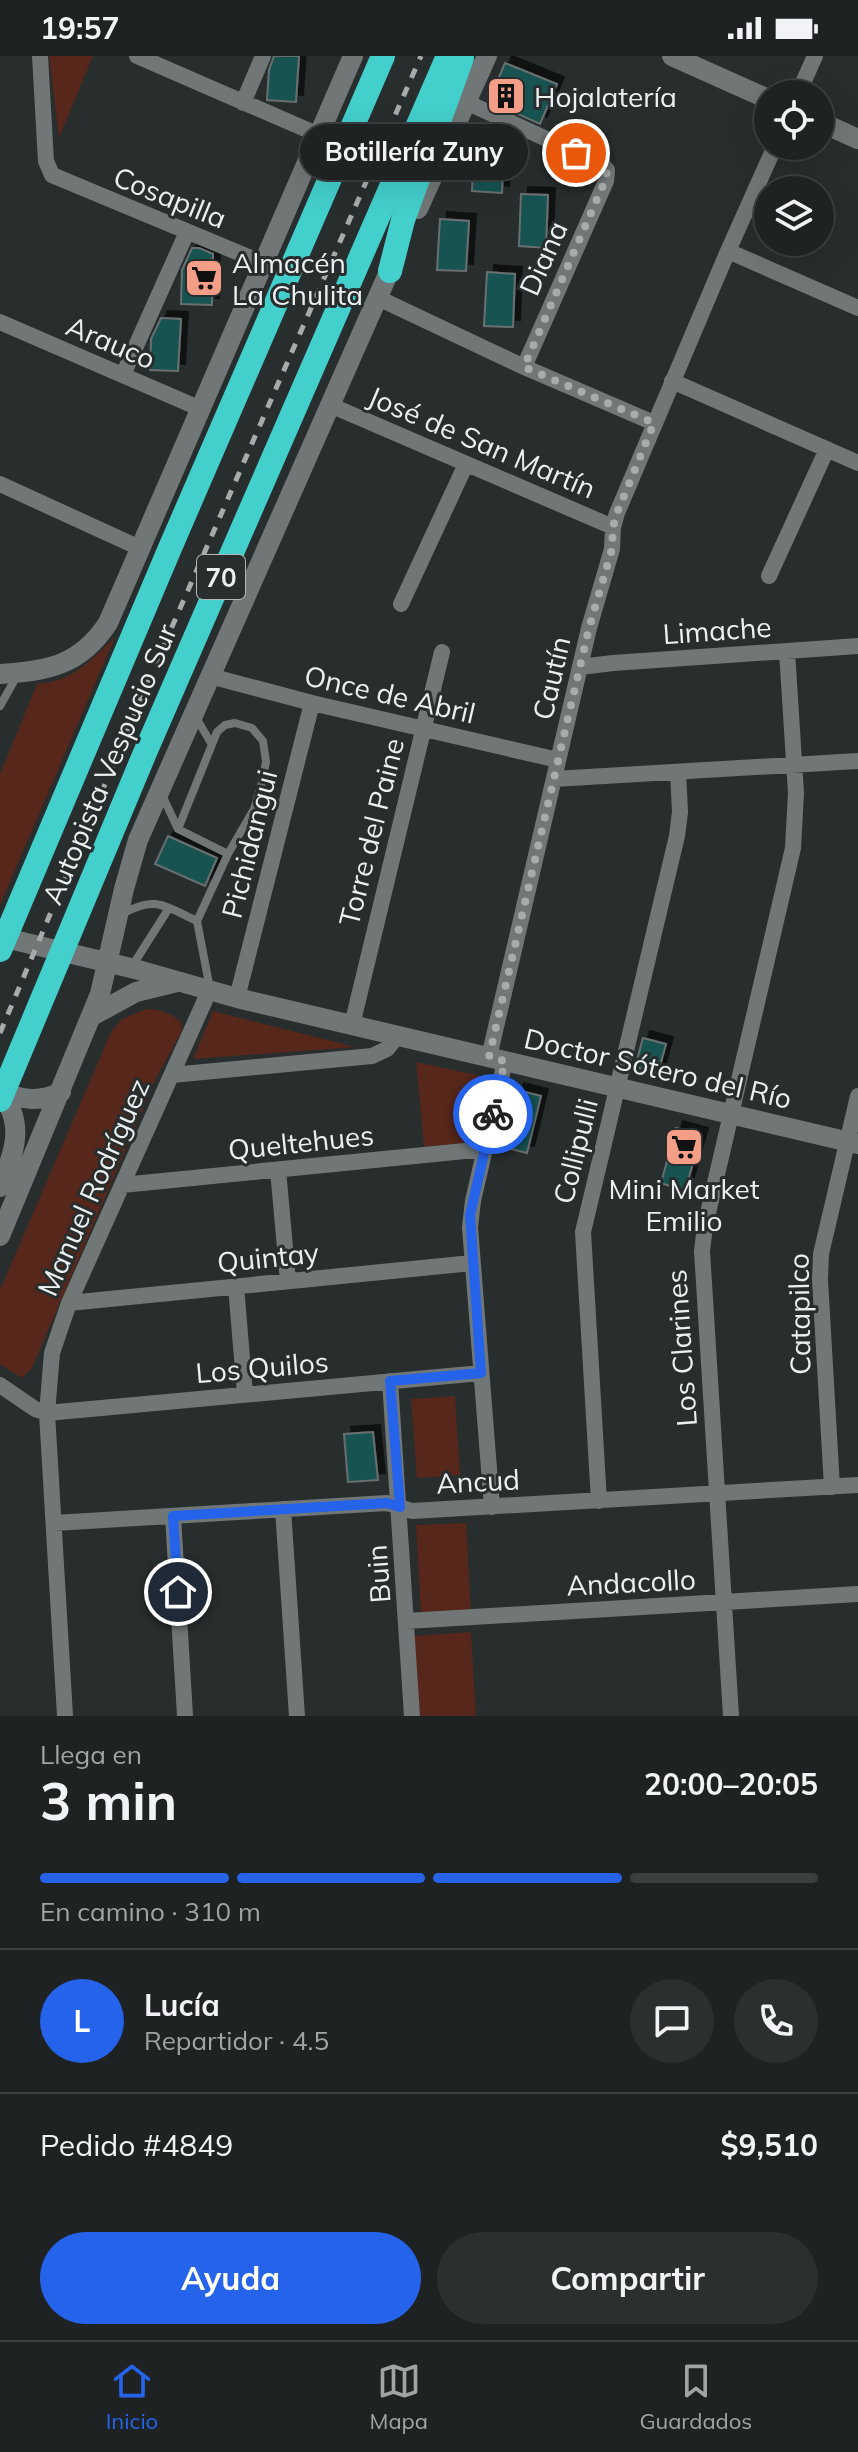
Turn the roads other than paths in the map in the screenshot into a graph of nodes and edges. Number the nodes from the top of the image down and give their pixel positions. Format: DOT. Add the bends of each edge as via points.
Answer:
graph roads {
  1 [pos="40,56"];
  2 [pos="137,56"];
  3 [pos="263,56"];
  4 [pos="353,56"];
  5 [pos="383,56"];
  6 [pos="448,56"];
  7 [pos="463,56"];
  8 [pos="487,56"];
  9 [pos="672,56"];
  10 [pos="815,56"];
  11 [pos="804,80"];
  12 [pos="754,93"];
  13 [pos="466,102"];
  14 [pos="243,103"];
  15 [pos="834,128"];
  16 [pos="319,135"];
  17 [pos="858,139"];
  18 [pos="769,160"];
  19 [pos="187,232"];
  20 [pos="728,251"];
  21 [pos="263,263"];
  22 [pos="390,271"];
  23 [pos="378,298"];
  24 [pos="858,308"];
  25 [pos="0,322"];
  26 [pos="524,367"];
  27 [pos="123,375"];
  28 [pos="672,381"];
  29 [pos="330,405"];
  30 [pos="201,409"];
  31 [pos="654,423"];
  32 [pos="827,449"];
  33 [pos="858,463"];
  34 [pos="466,464"];
  35 [pos="0,484"];
  36 [pos="613,527"];
  37 [pos="142,549"];
  38 [pos="769,576"];
  39 [pos="401,604"];
  40 [pos="858,646"];
  41 [pos="787,651"];
  42 [pos="442,652"];
  43 [pos="580,667"];
  44 [pos="9,673"];
  45 [pos="210,676"];
  46 [pos="312,703"];
  47 [pos="0,706"];
  48 [pos="194,714"];
  49 [pos="423,729"];
  50 [pos="211,743"];
  51 [pos="558,760"];
  52 [pos="858,761"];
  53 [pos="795,765"];
  54 [pos="678,772"];
  55 [pos="554,779"];
  56 [pos="160,791"];
  57 [pos="178,829"];
  58 [pos="228,854"];
  59 [pos="169,908"];
  60 [pos="118,917"];
  61 [pos="197,921"];
  62 [pos="3,941"];
  63 [pos="109,962"];
  64 [pos="131,968"];
  65 [pos="183,981"];
  66 [pos="210,989"];
  67 [pos="237,998"];
  68 [pos="92,1016"];
  69 [pos="352,1025"];
  70 [pos="398,1035"];
  71 [pos="497,1059"];
  72 [pos="172,1075"];
  73 [pos="617,1087"];
  74 [pos="0,1091"];
  75 [pos="61,1092"];
  76 [pos="858,1096"];
  77 [pos="0,1100"];
  78 [pos="732,1115"];
  79 [pos="852,1143"];
  80 [pos="485,1149"];
  81 [pos="278,1170"];
  82 [pos="122,1185"];
  83 [pos="0,1187"];
  84 [pos="0,1236"];
  85 [pos="472,1263"];
  86 [pos="288,1281"];
  87 [pos="236,1286"];
  88 [pos="69,1303"];
  89 [pos="481,1373"];
  90 [pos="390,1381"];
  91 [pos="0,1385"];
  92 [pos="245,1394"];
  93 [pos="47,1413"];
  94 [pos="858,1485"];
  95 [pos="832,1487"];
  96 [pos="717,1494"];
  97 [pos="599,1501"];
  98 [pos="400,1507"];
  99 [pos="492,1507"];
  100 [pos="283,1509"];
  101 [pos="173,1516"];
  102 [pos="54,1523"];
  103 [pos="858,1594"];
  104 [pos="724,1602"];
  105 [pos="407,1621"];
  106 [pos="65,1716"];
  107 [pos="185,1716"];
  108 [pos="297,1716"];
  109 [pos="412,1716"];
  110 [pos="731,1716"];
  1 -- 19 [label="street, Cosapilla" via="49,171"];
  2 -- 14 [label="street"];
  3 -- 14 [label="street"];
  4 -- 16 [label="main road"];
  5 -- 62 [label="highway, Autopista Vespucio Sur / 70"];
  6 -- 77 [label="highway, Autopista Vespucio Sur / 70"];
  7 -- 22 [label="highway" via="403,220"];
  8 -- 13 [label="main road"];
  9 -- 12 [label="main road"];
  10 -- 11 [label="street"];
  13 -- 22 [label="main road"];
  13 -- 26 [label="street, Diana" via="607,170"];
  14 -- 16 [label="street"];
  15 -- 17 [label="main road"];
  16 -- 21 [label="main road"];
  18 -- 20 [label="street, Cautín"];
  19 -- 21 [label="street, Cosapilla"];
  19 -- 27 [label="street"];
  20 -- 24 [label="street"];
  20 -- 28 [label="street, Cautín"];
  21 -- 30 [label="main road"];
  22 -- 23 [label="main road"];
  23 -- 26 [label="street"];
  23 -- 29 [label="main road"];
  25 -- 27 [label="street, Arauco"];
  26 -- 31 [label="street"];
  27 -- 30 [label="street, Arauco"];
  28 -- 31 [label="street, Cautín"];
  28 -- 32 [label="street"];
  29 -- 34 [label="street, José de San Martín"];
  29 -- 45 [label="main road"];
  30 -- 37 [label="main road"];
  31 -- 36 [label="street, Cautín"];
  32 -- 33 [label="street"];
  32 -- 38 [label="street"];
  34 -- 36 [label="street, José de San Martín"];
  34 -- 39 [label="street"];
  35 -- 37 [label="street"];
  36 -- 43 [label="street, Cautín" via="612,549"];
  37 -- 44 [label="main road" via="114,613 95,641 59,665"];
  40 -- 41 [label="street, Limache"];
  41 -- 43 [label="street, Limache"];
  41 -- 53 [label="street, Los Clarines"];
  42 -- 49 [label="street, Torre del Paine"];
  43 -- 51 [label="street, Cautín"];
  44 -- 47 [label="lane"];
  45 -- 46 [label="street, Once de Abril"];
  45 -- 48 [label="main road"];
  46 -- 49 [label="street, Once de Abril"];
  46 -- 67 [label="street, Pichidangui"];
  48 -- 50 [label="lane"];
  48 -- 56 [label="main road"];
  49 -- 51 [label="street, Once de Abril"];
  49 -- 69 [label="street, Torre del Paine"];
  50 -- 57 [label="lane"];
  50 -- 58 [label="lane" via="222,727 240,723 258,733 266,762 258,800"];
  51 -- 55 [label="street, Cautín"];
  52 -- 53 [label="street"];
  53 -- 54 [label="street"];
  53 -- 78 [label="street, Los Clarines" via="793,848"];
  54 -- 55 [label="street"];
  54 -- 73 [label="street, Collipulli" via="677,836"];
  55 -- 71 [label="street, Cautín"];
  56 -- 57 [label="lane"];
  56 -- 60 [label="main road" via="138,840"];
  57 -- 58 [label="lane"];
  58 -- 61 [label="lane"];
  59 -- 60 [label="lane" via="143,904"];
  59 -- 61 [label="lane"];
  59 -- 64 [label="lane"];
  60 -- 63 [label="main road"];
  61 -- 66 [label="lane"];
  62 -- 63 [label="main road, Doctor Sótero del Río"];
  63 -- 64 [label="main road, Doctor Sótero del Río"];
  63 -- 68 [label="main road"];
  64 -- 65 [label="main road, Doctor Sótero del Río"];
  65 -- 66 [label="main road, Doctor Sótero del Río"];
  65 -- 68 [label="main road" via="136,992"];
  66 -- 67 [label="main road, Doctor Sótero del Río"];
  66 -- 72 [label="street, Manuel Rodríguez"];
  67 -- 69 [label="main road, Doctor Sótero del Río"];
  68 -- 75 [label="main road"];
  69 -- 70 [label="main road, Doctor Sótero del Río"];
  70 -- 71 [label="main road, Doctor Sótero del Río"];
  70 -- 72 [label="street" via="372,1056"];
  71 -- 73 [label="main road, Doctor Sótero del Río"];
  71 -- 80 [label="street, Cautín"];
  72 -- 82 [label="street, Manuel Rodríguez"];
  73 -- 78 [label="main road, Doctor Sótero del Río"];
  73 -- 97 [label="street, Collipulli" via="582,1243"];
  74 -- 75 [label="main road" via="25,1099"];
  74 -- 83 [label="main road" via="15,1122 15,1149"];
  75 -- 84 [label="main road"];
  76 -- 79 [label="street, Catapilco"];
  78 -- 79 [label="main road, Doctor Sótero del Río"];
  78 -- 96 [label="street, Los Clarines" via="702,1251"];
  79 -- 95 [label="street, Catapilco" via="825,1230 820,1267"];
  80 -- 81 [label="street, Queltehues"];
  80 -- 85 [label="street, Cautín" via="470,1215"];
  81 -- 82 [label="street, Queltehues"];
  81 -- 86 [label="street"];
  82 -- 88 [label="street, Manuel Rodríguez"];
  85 -- 86 [label="street, Quintay"];
  85 -- 89 [label="street, Cautín"];
  86 -- 87 [label="street, Quintay"];
  87 -- 88 [label="street, Quintay"];
  87 -- 92 [label="street"];
  88 -- 93 [label="street, Manuel Rodríguez" via="52,1353"];
  89 -- 90 [label="street, Los Quilos"];
  89 -- 99 [label="street, Cautín"];
  90 -- 92 [label="street, Los Quilos"];
  90 -- 98 [label="street, Buin"];
  91 -- 93 [label="street"];
  92 -- 93 [label="street, Los Quilos"];
  93 -- 102 [label="street, Manuel Rodríguez"];
  94 -- 95 [label="street, Ancud"];
  95 -- 96 [label="street, Ancud"];
  96 -- 97 [label="street, Ancud"];
  96 -- 104 [label="street, Los Clarines"];
  97 -- 99 [label="street, Ancud"];
  98 -- 99 [label="street, Ancud"];
  98 -- 100 [label="street, Ancud" via="387,1503"];
  98 -- 105 [label="street, Buin"];
  100 -- 101 [label="street, Ancud"];
  100 -- 108 [label="street"];
  101 -- 102 [label="street, Ancud"];
  101 -- 107 [label="street"];
  102 -- 106 [label="street, Manuel Rodríguez"];
  103 -- 104 [label="street, Andacollo"];
  104 -- 105 [label="street, Andacollo"];
  104 -- 110 [label="street, Los Clarines"];
  105 -- 109 [label="street, Buin"];
}
